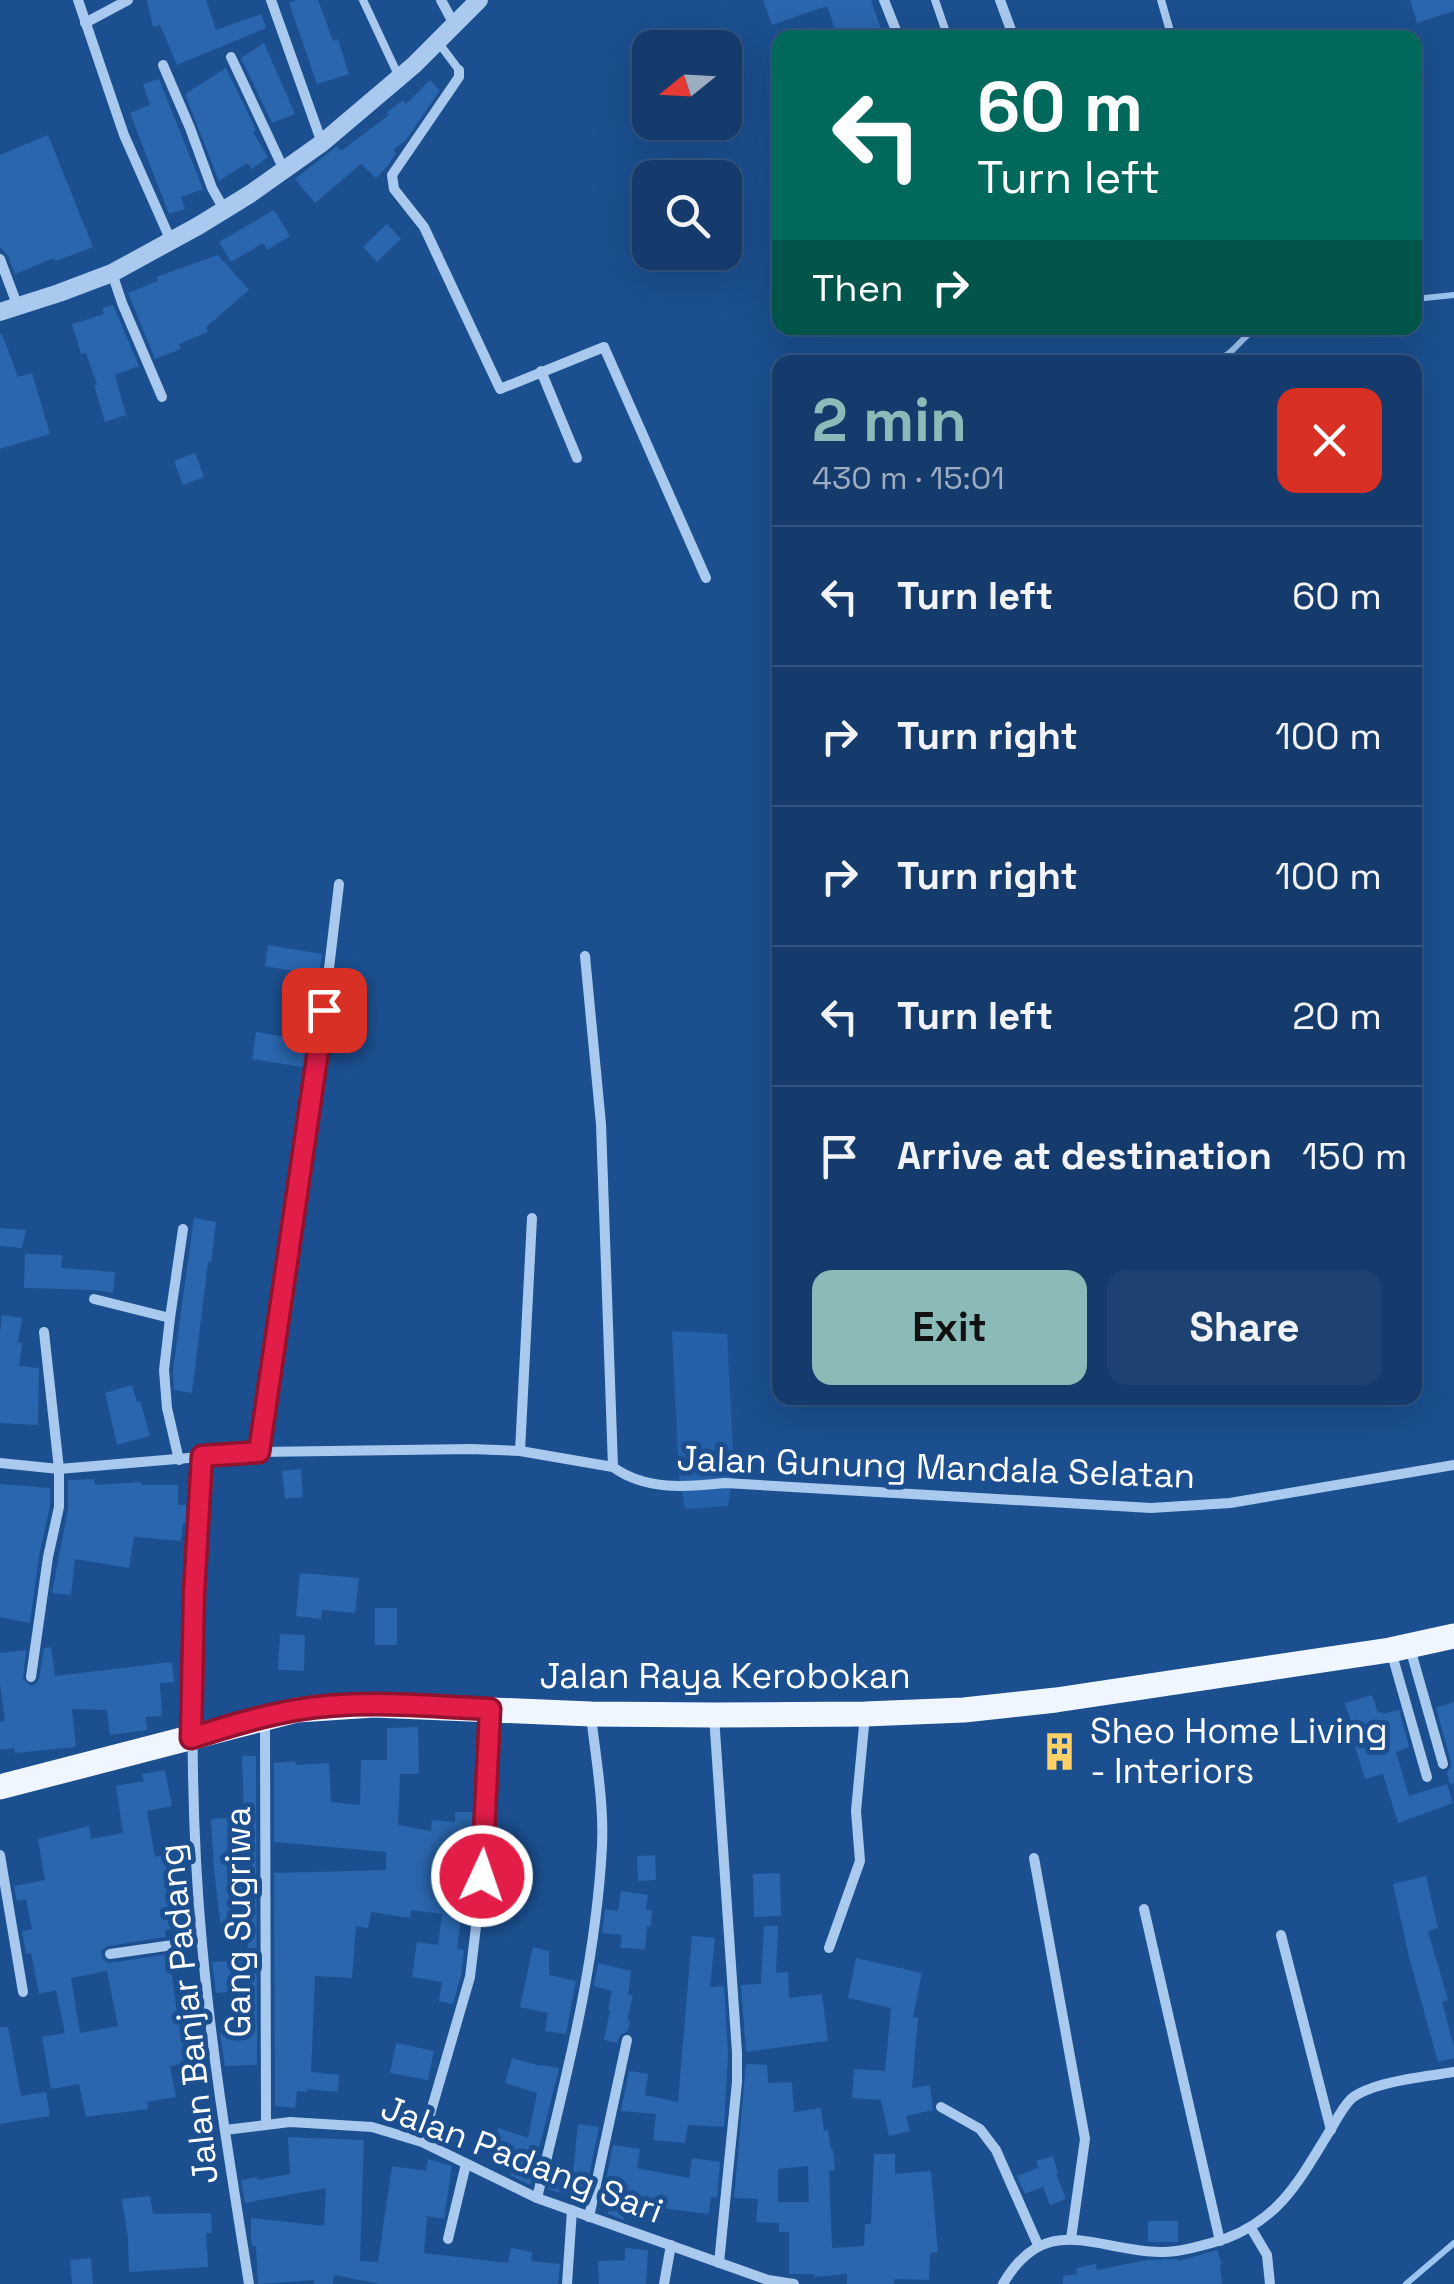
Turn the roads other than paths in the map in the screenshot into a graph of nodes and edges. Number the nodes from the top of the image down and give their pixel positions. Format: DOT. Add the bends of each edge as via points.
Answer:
graph roads {
  1 [pos="78,0"];
  2 [pos="128,0"];
  3 [pos="271,0"];
  4 [pos="363,0"];
  5 [pos="441,0"];
  6 [pos="479,0"];
  7 [pos="884,0"];
  8 [pos="935,0"];
  9 [pos="1000,0"];
  10 [pos="1161,0"];
  11 [pos="84,23"];
  12 [pos="454,24"];
  13 [pos="896,30"];
  14 [pos="945,30"];
  15 [pos="1011,30"];
  16 [pos="1170,30"];
  17 [pos="440,45"];
  18 [pos="231,56"];
  19 [pos="163,65"];
  20 [pos="459,70"];
  21 [pos="399,77"];
  22 [pos="322,143"];
  23 [pos="284,170"];
  24 [pos="225,210"];
  25 [pos="171,241"];
  26 [pos="0,259"];
  27 [pos="112,273"];
  28 [pos="9,310"];
  29 [pos="542,371"];
  30 [pos="162,397"];
  31 [pos="576,458"];
  32 [pos="706,578"];
  33 [pos="339,884"];
  34 [pos="585,956"];
  35 [pos="532,1218"];
  36 [pos="184,1230"];
  37 [pos="94,1299"];
  38 [pos="170,1318"];
  39 [pos="44,1332"];
  40 [pos="520,1451"];
  41 [pos="259,1452"];
  42 [pos="202,1456"];
  43 [pos="179,1460"];
  44 [pos="0,1463"];
  45 [pos="1454,1465"];
  46 [pos="613,1467"];
  47 [pos="59,1469"];
  48 [pos="1454,1636"];
  49 [pos="1400,1649"];
  50 [pos="31,1677"];
  51 [pos="490,1709"];
  52 [pos="591,1714"];
  53 [pos="865,1714"];
  54 [pos="714,1715"];
  55 [pos="265,1723"];
  56 [pos="191,1738"];
  57 [pos="1443,1764"];
  58 [pos="1426,1778"];
  59 [pos="0,1787"];
  60 [pos="0,1855"];
  61 [pos="1034,1858"];
  62 [pos="1144,1909"];
  63 [pos="1281,1935"];
  64 [pos="202,1941"];
  65 [pos="829,1948"];
  66 [pos="110,1954"];
  67 [pos="23,1992"];
  68 [pos="627,2040"];
  69 [pos="1454,2072"];
  70 [pos="941,2107"];
  71 [pos="266,2121"];
  72 [pos="226,2130"];
  73 [pos="1331,2130"];
  74 [pos="422,2142"];
  75 [pos="466,2164"];
  76 [pos="536,2198"];
  77 [pos="572,2210"];
  78 [pos="588,2217"];
  79 [pos="1251,2228"];
  80 [pos="448,2238"];
  81 [pos="1071,2240"];
  82 [pos="1220,2240"];
  83 [pos="671,2245"];
  84 [pos="1038,2246"];
  85 [pos="719,2264"];
  86 [pos="248,2284"];
  87 [pos="568,2284"];
  88 [pos="664,2284"];
  89 [pos="794,2284"];
  90 [pos="1003,2284"];
  91 [pos="1270,2284"];
  1 -- 11 [label="street"];
  2 -- 11 [label="street"];
  3 -- 22 [label="street"];
  4 -- 21 [label="lane"];
  5 -- 12 [label="street"];
  6 -- 12 [label="street"];
  7 -- 13 [label="street"];
  8 -- 14 [label="lane"];
  9 -- 15 [label="street"];
  10 -- 16 [label="lane"];
  11 -- 25 [label="street"];
  12 -- 17 [label="street"];
  17 -- 20 [label="lane"];
  17 -- 21 [label="street"];
  18 -- 23 [label="street"];
  19 -- 24 [label="street"];
  20 -- 29 [label="street" via="391,182 424,227 500,389"];
  21 -- 22 [label="street"];
  22 -- 23 [label="street"];
  23 -- 24 [label="street"];
  24 -- 25 [label="street"];
  25 -- 27 [label="street"];
  26 -- 28 [label="street"];
  27 -- 28 [label="street"];
  27 -- 30 [label="street"];
  29 -- 31 [label="street"];
  29 -- 32 [label="street" via="604,346"];
  33 -- 41 [label="street"];
  34 -- 46 [label="street" via="600,1124"];
  35 -- 40 [label="street"];
  36 -- 38 [label="street"];
  37 -- 38 [label="street"];
  38 -- 43 [label="street" via="164,1370"];
  39 -- 47 [label="street"];
  40 -- 41 [label="street, Jalan Gunung Mandala Selatan"];
  40 -- 46 [label="street, Jalan Gunung Mandala Selatan"];
  41 -- 42 [label="street, Jalan Gunung Mandala Selatan"];
  42 -- 43 [label="street, Jalan Gunung Mandala Selatan"];
  42 -- 56 [label="street, Jalan Banjar Padang"];
  43 -- 47 [label="street, Jalan Gunung Mandala Selatan"];
  44 -- 47 [label="street, Jalan Gunung Mandala Selatan"];
  45 -- 46 [label="street, Jalan Gunung Mandala Selatan" via="1230,1504 1150,1508 725,1483 680,1488"];
  47 -- 50 [label="street" via="59,1507"];
  48 -- 49 [label="main road, Jalan Raya Kerobokan"];
  49 -- 53 [label="main road, Jalan Raya Kerobokan" via="1056,1700"];
  49 -- 57 [label="street"];
  49 -- 58 [label="street"];
  51 -- 52 [label="main road, Jalan Raya Kerobokan"];
  51 -- 56 [label="main road, Jalan Raya Kerobokan" via="342,1705"];
  51 -- 74 [label="street" via="470,1978"];
  52 -- 54 [label="main road, Jalan Raya Kerobokan"];
  52 -- 76 [label="street" via="602,1827 592,1952"];
  53 -- 54 [label="main road, Jalan Raya Kerobokan"];
  53 -- 65 [label="street" via="856,1812 860,1861"];
  54 -- 85 [label="street" via="737,2053"];
  55 -- 71 [label="street, Gang Sugriwa"];
  56 -- 59 [label="main road, Jalan Raya Kerobokan"];
  56 -- 64 [label="street, Jalan Banjar Padang"];
  60 -- 67 [label="street"];
  61 -- 81 [label="street" via="1085,2139"];
  62 -- 82 [label="street"];
  63 -- 73 [label="street"];
  64 -- 66 [label="street"];
  64 -- 72 [label="street, Jalan Banjar Padang"];
  68 -- 78 [label="street"];
  69 -- 73 [label="street" via="1354,2096"];
  70 -- 84 [label="street" via="980,2130 996,2150"];
  72 -- 74 [label="street, Jalan Padang Sari" via="332,2123 372,2126"];
  72 -- 86 [label="street, Jalan Banjar Padang"];
  73 -- 79 [label="street" via="1290,2192"];
  74 -- 75 [label="street, Jalan Padang Sari"];
  75 -- 76 [label="street, Jalan Padang Sari"];
  75 -- 80 [label="street"];
  76 -- 77 [label="street, Jalan Padang Sari"];
  77 -- 78 [label="street, Jalan Padang Sari"];
  77 -- 87 [label="street"];
  78 -- 83 [label="street, Jalan Padang Sari"];
  79 -- 82 [label="street"];
  79 -- 91 [label="street" via="1267,2255"];
  81 -- 82 [label="street" via="1162,2253"];
  81 -- 84 [label="street"];
  83 -- 85 [label="street, Jalan Padang Sari"];
  83 -- 88 [label="street"];
  84 -- 90 [label="street"];
  85 -- 89 [label="street, Jalan Padang Sari"];
}
